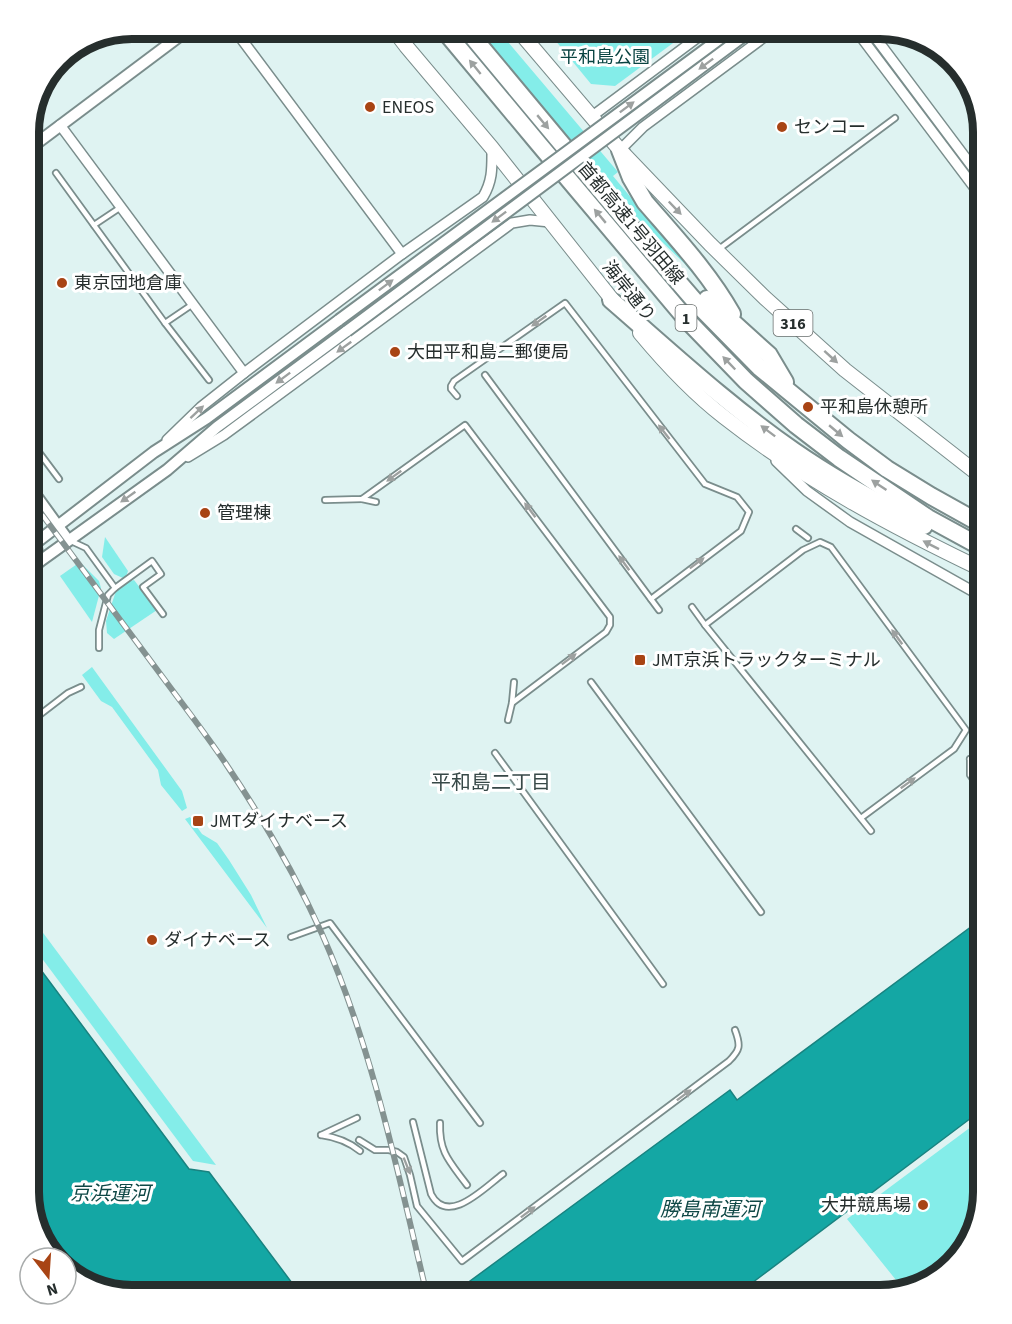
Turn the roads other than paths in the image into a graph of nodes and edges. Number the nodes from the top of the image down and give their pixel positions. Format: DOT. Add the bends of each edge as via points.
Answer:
graph roads {
  1 [pos="174,39"];
  2 [pos="242,39"];
  3 [pos="397,39"];
  4 [pos="401,39"];
  5 [pos="451,39"];
  6 [pos="474,39"];
  7 [pos="527,39"];
  8 [pos="696,39"];
  9 [pos="719,39"];
  10 [pos="740,39"];
  11 [pos="762,39"];
  12 [pos="863,39"];
  13 [pos="877,39"];
  14 [pos="406,46"];
  15 [pos="591,117"];
  16 [pos="895,118"];
  17 [pos="60,125"];
  18 [pos="39,138"];
  19 [pos="41,140"];
  20 [pos="492,148"];
  21 [pos="620,150"];
  22 [pos="973,166"];
  23 [pos="56,173"];
  24 [pos="973,185"];
  25 [pos="121,207"];
  26 [pos="550,222"];
  27 [pos="94,225"];
  28 [pos="636,233"];
  29 [pos="717,250"];
  30 [pos="402,254"];
  31 [pos="611,300"];
  32 [pos="193,304"];
  33 [pos="165,323"];
  34 [pos="738,326"];
  35 [pos="244,373"];
  36 [pos="485,375"];
  37 [pos="209,380"];
  38 [pos="793,395"];
  39 [pos="457,396"];
  40 [pos="754,439"];
  41 [pos="39,452"];
  42 [pos="154,452"];
  43 [pos="973,468"];
  44 [pos="167,470"];
  45 [pos="59,479"];
  46 [pos="362,499"];
  47 [pos="39,500"];
  48 [pos="325,500"];
  49 [pos="376,502"];
  50 [pos="973,519"];
  51 [pos="58,526"];
  52 [pos="796,530"];
  53 [pos="39,537"];
  54 [pos="808,538"];
  55 [pos="68,540"];
  56 [pos="973,542"];
  57 [pos="973,547"];
  58 [pos="39,562"];
  59 [pos="973,565"];
  60 [pos="115,588"];
  61 [pos="973,591"];
  62 [pos="651,599"];
  63 [pos="692,607"];
  64 [pos="659,610"];
  65 [pos="163,614"];
  66 [pos="705,625"];
  67 [pos="99,648"];
  68 [pos="514,682"];
  69 [pos="591,682"];
  70 [pos="81,687"];
  71 [pos="512,703"];
  72 [pos="39,715"];
  73 [pos="508,720"];
  74 [pos="495,753"];
  75 [pos="973,762"];
  76 [pos="973,780"];
  77 [pos="861,818"];
  78 [pos="871,831"];
  79 [pos="761,912"];
  80 [pos="291,937"];
  81 [pos="663,984"];
  82 [pos="735,1030"];
  83 [pos="357,1118"];
  84 [pos="413,1122"];
  85 [pos="440,1123"];
  86 [pos="480,1124"];
  87 [pos="359,1140"];
  88 [pos="360,1151"];
  89 [pos="503,1174"];
  90 [pos="467,1185"];
  1 -- 17 [label="street"];
  2 -- 30 [label="street"];
  3 -- 14 [label="main road"];
  4 -- 14 [label="main road, 海岸通り"];
  56 -- 5 [label="highway, 首都高速1号羽田線 / 1, one-way" via="928,518 839,458 746,381 687,320"];
  6 -- 28 [label="highway, 首都高速1号羽田線 / 1, one-way"];
  7 -- 15 [label="main road, 316"];
  8 -- 15 [label="street"];
  42 -- 9 [label="street, one-way, bridge" via="207,418"];
  10 -- 44 [label="street, one-way, bridge" via="217,427"];
  11 -- 21 [label="street" via="643,127"];
  12 -- 24 [label="street"];
  13 -- 22 [label="street"];
  14 -- 20 [label="main road, 海岸通り"];
  15 -- 21 [label="main road, 316"];
  16 -- 29 [label="lane"];
  17 -- 19 [label="street"];
  17 -- 25 [label="street"];
  18 -- 19 [label="lane"];
  20 -- 26 [label="main road, 海岸通り"];
  20 -- 30 [label="street" via="492,178 483,197"];
  21 -- 29 [label="main road, 316, one-way"];
  21 -- 34 [label="highway" via="637,191 705,274"];
  23 -- 27 [label="lane"];
  25 -- 27 [label="lane"];
  25 -- 32 [label="street"];
  26 -- 31 [label="main road, 海岸通り"];
  26 -- 44 [label="street, one-way" via="512,223 224,435"];
  27 -- 33 [label="lane"];
  28 -- 34 [label="highway"];
  28 -- 38 [label="highway, 首都高速1号羽田線 / 1" via="700,307 759,367"];
  29 -- 43 [label="main road, 316, one-way" via="846,370"];
  30 -- 35 [label="street"];
  31 -- 40 [label="main road, 海岸通り" via="683,380"];
  57 -- 31 [label="highway, 1, one-way" via="962,546 867,497 794,451 718,393"];
  32 -- 33 [label="lane"];
  32 -- 35 [label="street"];
  33 -- 37 [label="lane"];
  34 -- 38 [label="highway" via="769,355"];
  42 -- 35 [label="street, one-way"];
  62 -- 36 [label="lane, one-way"];
  38 -- 50 [label="highway, 首都高速1号羽田線 / 1, one-way" via="887,469"];
  62 -- 39 [label="lane, one-way" via="741,531 749,512 737,497 705,484 565,303 454,381 451,386"];
  59 -- 40 [label="main road, 海岸通り, one-way" via="890,524"];
  40 -- 61 [label="street" via="807,491 850,522"];
  41 -- 45 [label="lane"];
  42 -- 51 [label="street"];
  44 -- 55 [label="street, one-way"];
  46 -- 48 [label="lane"];
  46 -- 49 [label="lane"];
  71 -- 46 [label="lane, one-way" via="606,632 610,617 465,425"];
  47 -- 51 [label="street"];
  51 -- 53 [label="street"];
  51 -- 55 [label="street"];
  52 -- 54 [label="lane"];
  55 -- 58 [label="street"];
  55 -- 60 [label="lane" via="86,548"];
  60 -- 65 [label="lane" via="152,561 161,574 143,587"];
  60 -- 67 [label="lane" via="108,595 99,630"];
  62 -- 64 [label="lane"];
  63 -- 66 [label="lane"];
  66 -- 77 [label="lane"];
  77 -- 66 [label="lane, one-way" via="954,749 966,730 831,547 820,542 803,550"];
  68 -- 71 [label="lane"];
  69 -- 79 [label="lane"];
  70 -- 72 [label="lane"];
  71 -- 73 [label="lane"];
  74 -- 81 [label="lane"];
  75 -- 76 [label="lane" via="970,759"];
  77 -- 78 [label="lane"];
  80 -- 86 [label="lane" via="330,923"];
  87 -- 82 [label="lane, one-way" via="375,1150 389,1150 404,1157 417,1206 462,1261 729,1061 738,1052 740,1042"];
  83 -- 88 [label="lane" via="321,1135 345,1141"];
  84 -- 89 [label="lane" via="431,1194 440,1205 464,1204"];
  85 -- 90 [label="lane" via="445,1156"];
}
